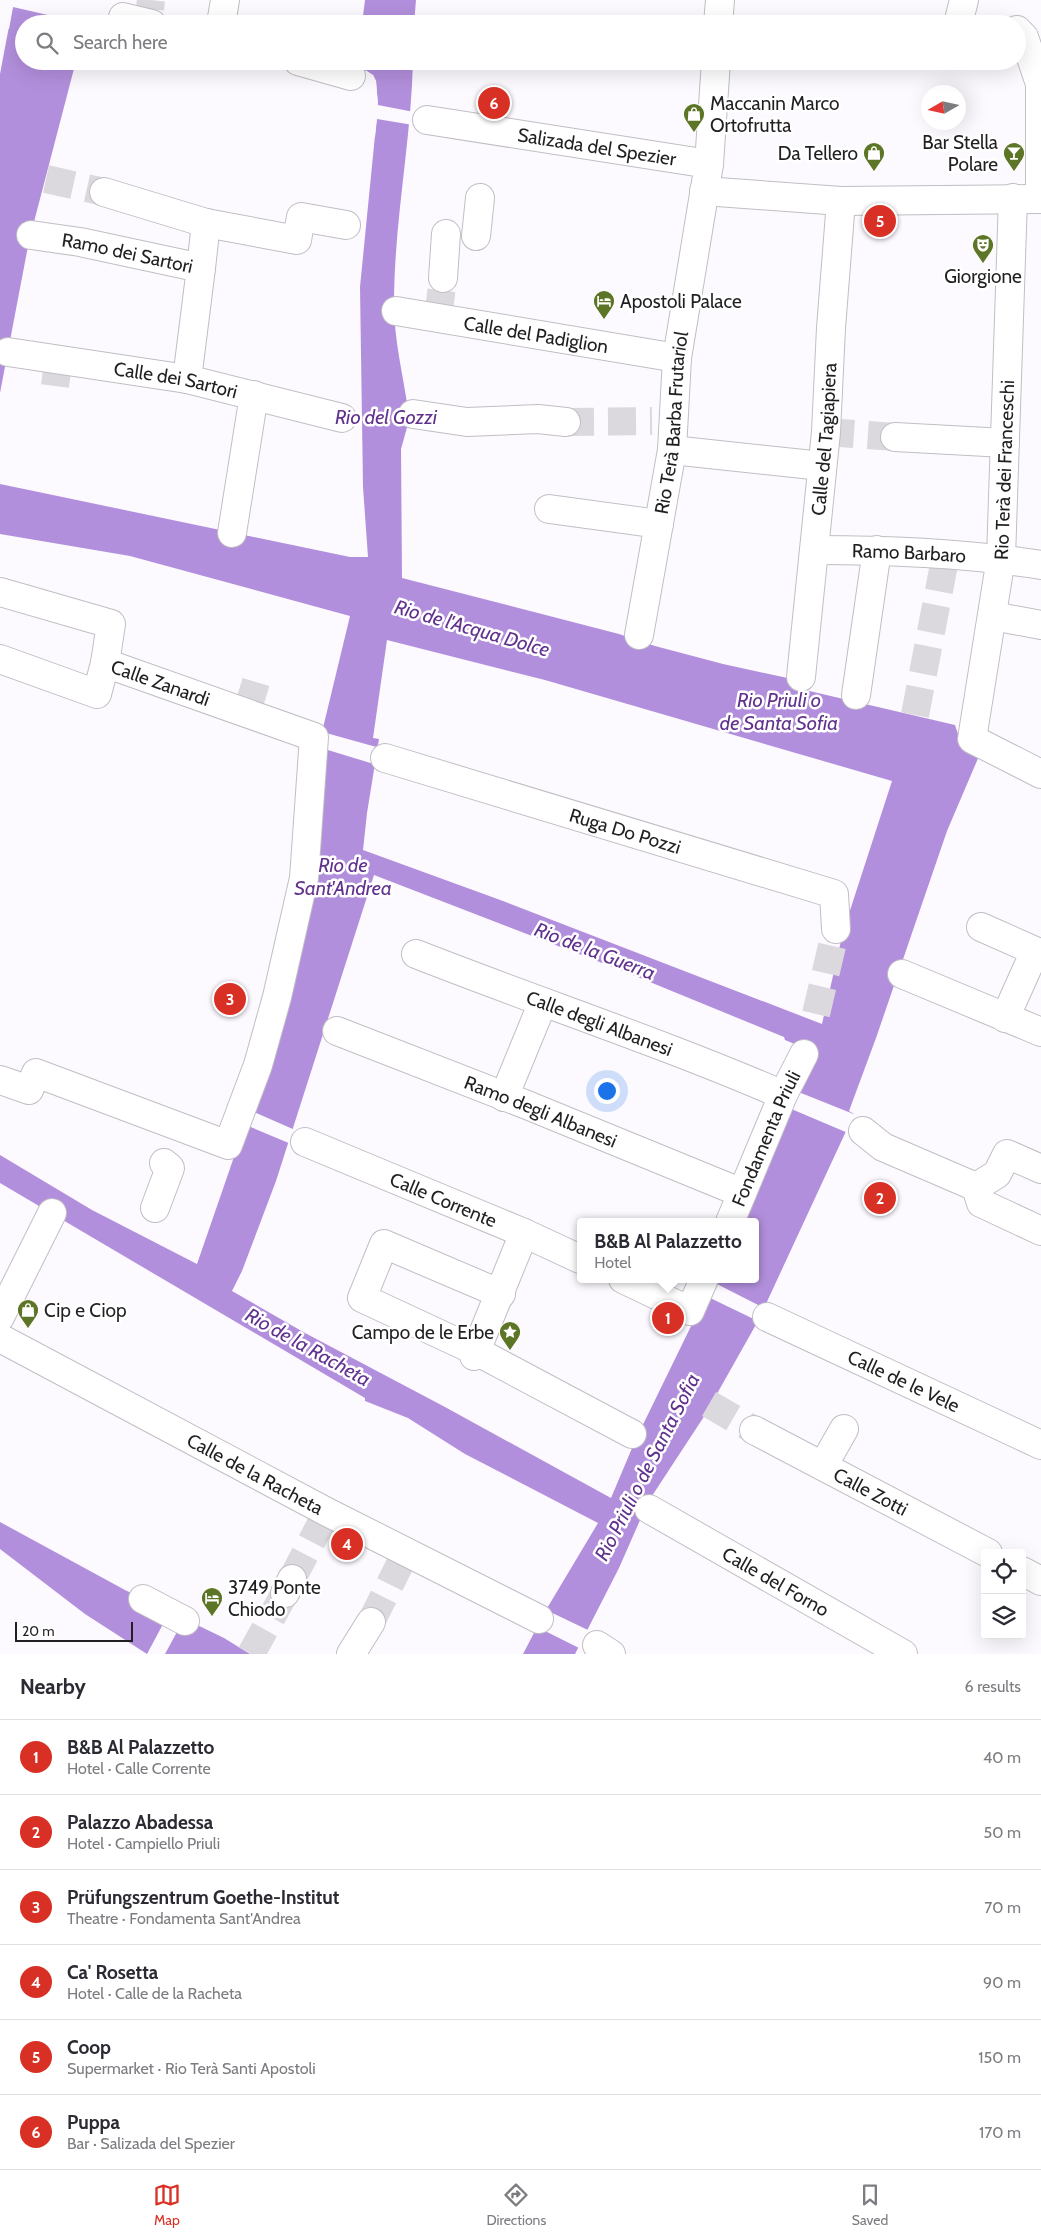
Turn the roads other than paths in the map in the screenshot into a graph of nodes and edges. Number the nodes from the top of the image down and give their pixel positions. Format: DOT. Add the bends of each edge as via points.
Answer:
graph roads {
  1 [pos="225,0"];
  2 [pos="720,0"];
  3 [pos="964,0"];
  4 [pos="222,15"];
  5 [pos="719,15"];
  6 [pos="960,15"];
  7 [pos="1026,43"];
  8 [pos="330,70"];
  9 [pos="715,70"];
  10 [pos="351,76"];
  11 [pos="1041,84"];
  12 [pos="427,120"];
  13 [pos="709,164"];
  14 [pos="704,191"];
  15 [pos="104,192"];
  16 [pos="480,198"];
  17 [pos="1013,198"];
  18 [pos="1040,198"];
  19 [pos="840,201"];
  20 [pos="209,223"];
  21 [pos="346,225"];
  22 [pos="446,234"];
  23 [pos="31,235"];
  24 [pos="476,236"];
  25 [pos="201,268"];
  26 [pos="443,278"];
  27 [pos="396,311"];
  28 [pos="8,352"];
  29 [pos="677,358"];
  30 [pos="187,379"];
  31 [pos="254,395"];
  32 [pos="413,414"];
  33 [pos="342,418"];
  34 [pos="566,422"];
  35 [pos="895,437"];
  36 [pos="1005,443"];
  37 [pos="672,450"];
  38 [pos="822,466"];
  39 [pos="549,509"];
  40 [pos="659,524"];
  41 [pos="232,533"];
  42 [pos="815,550"];
  43 [pos="877,550"];
  44 [pos="1001,558"];
  45 [pos="1041,565"];
  46 [pos="0,592"];
  47 [pos="992,616"];
  48 [pos="1041,625"];
  49 [pos="639,635"];
  50 [pos="0,659"];
  51 [pos="104,663"];
  52 [pos="801,677"];
  53 [pos="856,694"];
  54 [pos="384,758"];
  55 [pos="1041,774"];
  56 [pos="981,926"];
  57 [pos="836,928"];
  58 [pos="416,954"];
  59 [pos="902,974"];
  60 [pos="543,1002"];
  61 [pos="1005,1018"];
  62 [pos="338,1031"];
  63 [pos="1041,1032"];
  64 [pos="804,1054"];
  65 [pos="0,1080"];
  66 [pos="783,1095"];
  67 [pos="504,1097"];
  68 [pos="863,1131"];
  69 [pos="305,1142"];
  70 [pos="164,1164"];
  71 [pos="1041,1169"];
  72 [pos="976,1187"];
  73 [pos="742,1193"];
  74 [pos="155,1208"];
  75 [pos="52,1213"];
  76 [pos="732,1218"];
  77 [pos="1041,1231"];
  78 [pos="524,1233"];
  79 [pos="577,1258"];
  80 [pos="631,1283"];
  81 [pos="702,1283"];
  82 [pos="501,1294"];
  83 [pos="0,1317"];
  84 [pos="767,1318"];
  85 [pos="0,1338"];
  86 [pos="475,1354"];
  87 [pos="844,1429"];
  88 [pos="754,1430"];
  89 [pos="632,1434"];
  90 [pos="1041,1445"];
  91 [pos="823,1466"];
  92 [pos="649,1509"];
  93 [pos="981,1549"];
  94 [pos="1026,1573"];
  95 [pos="1041,1581"];
  96 [pos="143,1599"];
  97 [pos="539,1619"];
  98 [pos="185,1621"];
  99 [pos="371,1622"];
  100 [pos="351,1654"];
  101 [pos="903,1654"];
  1 -- 4 [label="street"];
  2 -- 5 [label="street"];
  3 -- 6 [label="street"];
  7 -- 11 [label="street"];
  8 -- 10 [label="street"];
  9 -- 13 [label="street, Rio Terà Barba Frutariol"];
  11 -- 18 [label="street"];
  12 -- 13 [label="street, Salizada del Spezier"];
  13 -- 14 [label="street, Rio Terà Barba Frutariol"];
  14 -- 19 [label="street"];
  14 -- 29 [label="street, Rio Terà Barba Frutariol"];
  15 -- 20 [label="street"];
  16 -- 24 [label="street"];
  17 -- 18 [label="street"];
  17 -- 19 [label="street"];
  17 -- 36 [label="street, Rio Terà dei Franceschi"];
  19 -- 38 [label="street, Calle del Tagiapiera"];
  20 -- 21 [label="street" via="297,240 301,217"];
  20 -- 25 [label="street"];
  22 -- 26 [label="street"];
  23 -- 25 [label="street, Ramo dei Sartori"];
  25 -- 30 [label="street, Ramo dei Sartori"];
  27 -- 29 [label="street, Calle del Padiglion"];
  28 -- 30 [label="street, Calle dei Sartori"];
  29 -- 37 [label="street, Rio Terà Barba Frutariol" via="662,421"];
  30 -- 31 [label="street, Calle dei Sartori"];
  31 -- 33 [label="street, Calle dei Sartori"];
  31 -- 41 [label="street"];
  32 -- 34 [label="street" via="467,422 538,419"];
  35 -- 36 [label="street"];
  36 -- 44 [label="street, Rio Terà dei Franceschi"];
  37 -- 38 [label="street"];
  37 -- 40 [label="street, Rio Terà Barba Frutariol"];
  38 -- 42 [label="street, Calle del Tagiapiera"];
  39 -- 40 [label="street"];
  40 -- 49 [label="street, Rio Terà Barba Frutariol"];
  42 -- 43 [label="street, Ramo Barbaro"];
  42 -- 52 [label="street, Calle del Tagiapiera"];
  43 -- 44 [label="street, Ramo Barbaro"];
  43 -- 53 [label="street, Ramo Barbaro"];
  44 -- 45 [label="street, Ramo Barbaro"];
  44 -- 47 [label="street, Rio Terà dei Franceschi"];
  46 -- 51 [label="street" via="111,624"];
  47 -- 48 [label="street"];
  47 -- 55 [label="street, Rio Terà dei Franceschi" via="972,739"];
  50 -- 51 [label="street, Calle Zanardi" via="98,694"];
  51 -- 65 [label="street, Calle Zanardi" via="248,711 314,737 304,878 277,996 258,1065 228,1145 36,1072 29,1090"];
  54 -- 57 [label="street, Ruga Do Pozzi" via="834,894"];
  56 -- 61 [label="street" via="1035,951"];
  58 -- 60 [label="street, Calle degli Albanesi"];
  59 -- 61 [label="street"];
  60 -- 66 [label="street, Calle degli Albanesi"];
  60 -- 67 [label="street"];
  61 -- 63 [label="street"];
  62 -- 67 [label="street, Ramo degli Albanesi"];
  64 -- 66 [label="street, Fondamenta Priuli"];
  66 -- 73 [label="street, Fondamenta Priuli"];
  67 -- 73 [label="street, Ramo degli Albanesi"];
  68 -- 72 [label="street" via="884,1147"];
  69 -- 78 [label="street, Calle Corrente"];
  70 -- 74 [label="street" via="170,1168"];
  71 -- 72 [label="street" via="1007,1154 997,1174"];
  72 -- 77 [label="street" via="981,1203"];
  73 -- 76 [label="street, Fondamenta Priuli"];
  75 -- 83 [label="street"];
  78 -- 79 [label="street, Calle Corrente"];
  78 -- 82 [label="street"];
  80 -- 81 [label="street" via="690,1311"];
  82 -- 86 [label="street"];
  82 -- 86 [label="street" via="384,1244 362,1298"];
  84 -- 90 [label="street, Calle de le Vele"];
  85 -- 97 [label="street, Calle de la Racheta" via="326,1512"];
  86 -- 89 [label="street"];
  87 -- 91 [label="street"];
  88 -- 91 [label="street, Calle Zotti"];
  91 -- 93 [label="street, Calle Zotti"];
  92 -- 101 [label="street, Calle del Forno"];
  94 -- 95 [label="street"];
  96 -- 98 [label="street"];
  99 -- 100 [label="street"];
}
